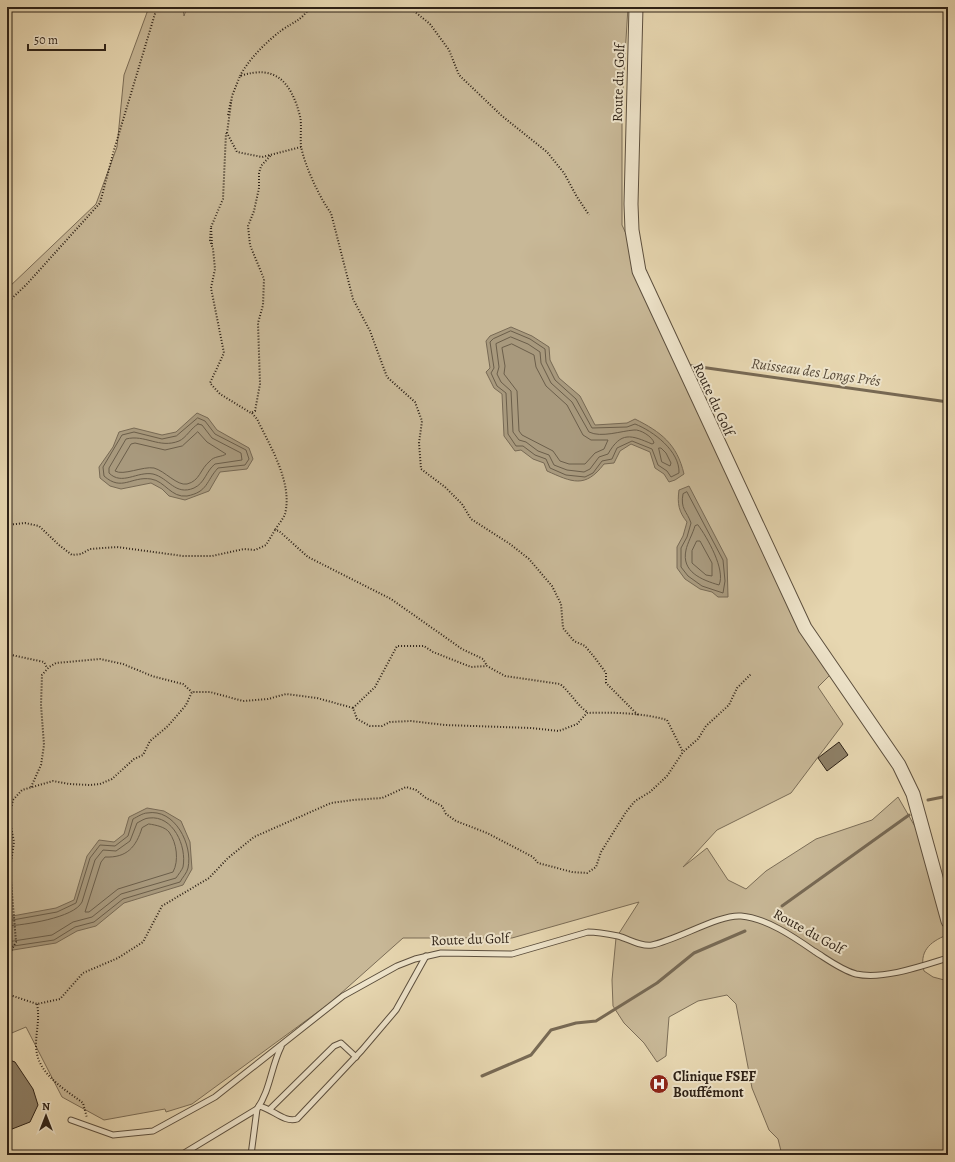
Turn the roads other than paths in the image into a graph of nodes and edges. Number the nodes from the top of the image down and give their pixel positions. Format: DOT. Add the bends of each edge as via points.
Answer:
graph roads {
  1 [pos="636,7"];
  2 [pos="948,921"];
  3 [pos="426,956"];
  4 [pos="948,958"];
  5 [pos="283,1044"];
  6 [pos="356,1057"];
  7 [pos="258,1108"];
  8 [pos="270,1109"];
  9 [pos="71,1120"];
  10 [pos="181,1155"];
  11 [pos="251,1155"];
  1 -- 2 [label="street, Route du Golf" via="631,204 632,230 639,271 805,628 899,765 913,794"];
  3 -- 4 [label="lane, Route du Golf" via="462,952 512,954 588,932 599,932 651,945 730,916 741,916 769,925 800,941 833,964 856,974 877,976"];
  3 -- 5 [label="lane, Route du Golf" via="397,966 343,996"];
  3 -- 6 [label="lane" via="396,1010"];
  5 -- 7 [label="lane" via="274,1060"];
  5 -- 9 [label="lane, Route du Golf" via="215,1097 154,1131 113,1135"];
  6 -- 8 [label="lane" via="297,1120 284,1119"];
  6 -- 8 [label="lane" via="341,1043 334,1046"];
  7 -- 8 [label="lane"];
  7 -- 10 [label="lane"];
  7 -- 11 [label="lane"];
}
